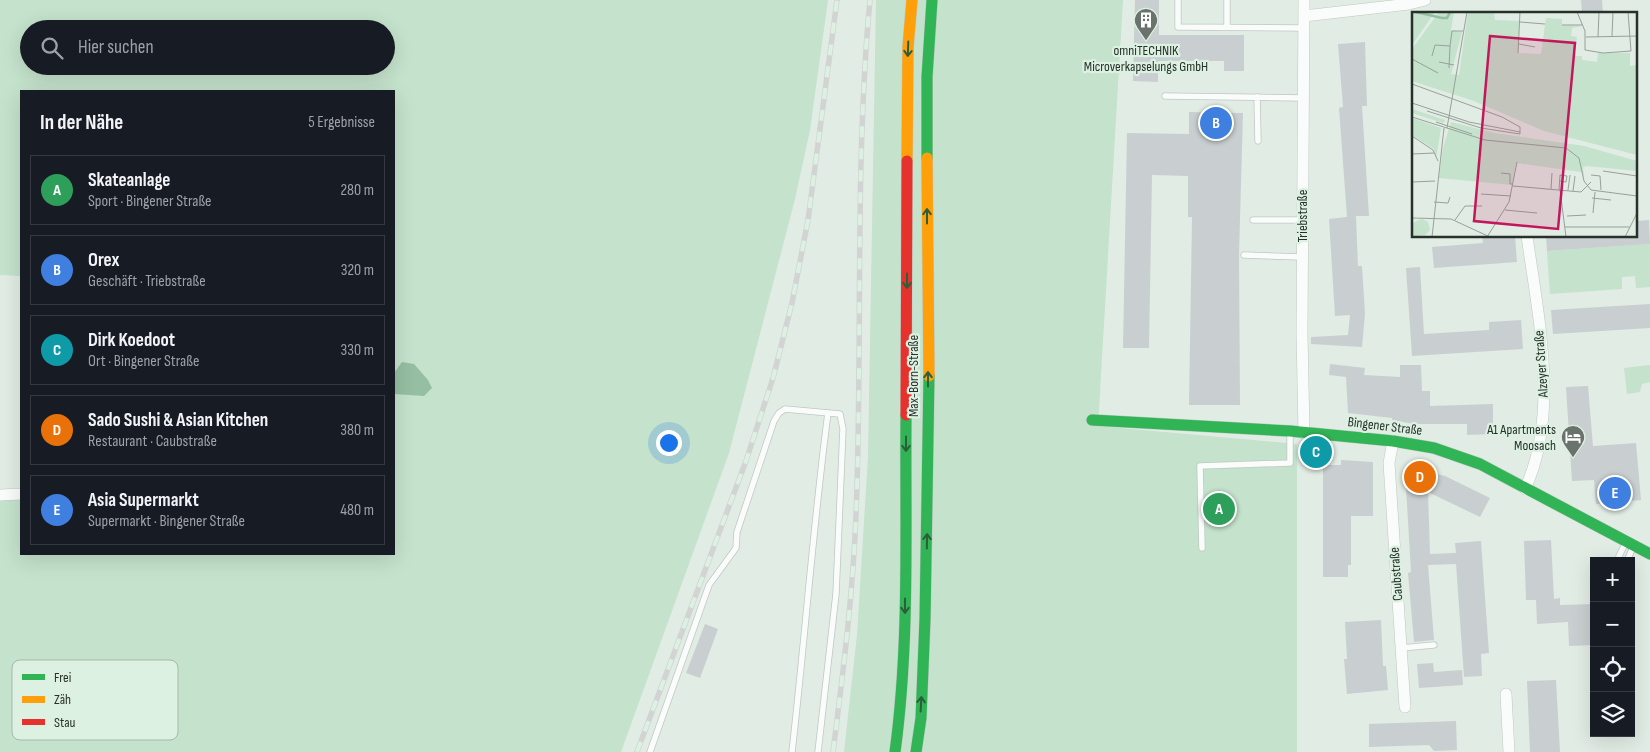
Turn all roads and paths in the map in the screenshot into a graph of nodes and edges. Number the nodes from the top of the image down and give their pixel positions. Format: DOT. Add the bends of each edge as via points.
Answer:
graph roads {
  1 [pos="912,0"];
  2 [pos="932,0"];
  3 [pos="1178,0"];
  4 [pos="1227,0"];
  5 [pos="1304,0"];
  6 [pos="1425,0"];
  7 [pos="1304,16"];
  8 [pos="1227,27"];
  9 [pos="1303,28"];
  10 [pos="1165,96"];
  11 [pos="1257,97"];
  12 [pos="1303,98"];
  13 [pos="1258,141"];
  14 [pos="1253,220"];
  15 [pos="1302,220"];
  16 [pos="1527,238"];
  17 [pos="1244,255"];
  18 [pos="1302,258"];
  19 [pos="828,413"];
  20 [pos="1092,420"];
  21 [pos="1290,431"];
  22 [pos="1304,433"];
  23 [pos="1393,441"];
  24 [pos="1525,488"];
  25 [pos="20,494"];
  26 [pos="0,495"];
  27 [pos="1630,544"];
  28 [pos="1202,548"];
  29 [pos="1650,554"];
  30 [pos="1619,557"];
  31 [pos="1628,557"];
  32 [pos="1434,646"];
  33 [pos="1401,648"];
  34 [pos="1506,694"];
  35 [pos="1405,707"];
  36 [pos="650,752"];
  37 [pos="792,752"];
  38 [pos="818,752"];
  39 [pos="895,752"];
  40 [pos="916,752"];
  41 [pos="1509,752"];
  1 -- 39 [label="main road, Max-Born-Straße, one-way" via="908,57 905,619"];
  40 -- 2 [label="main road, Max-Born-Straße, one-way" via="926,619 927,77"];
  3 -- 8 [label="lane" via="1178,26"];
  4 -- 8 [label="lane"];
  5 -- 7 [label="street, Triebstraße"];
  6 -- 7 [label="street"];
  7 -- 9 [label="street, Triebstraße"];
  8 -- 9 [label="lane"];
  9 -- 12 [label="street, Triebstraße"];
  10 -- 11 [label="lane"];
  11 -- 12 [label="lane"];
  11 -- 13 [label="lane"];
  12 -- 15 [label="street, Triebstraße"];
  14 -- 15 [label="lane"];
  15 -- 18 [label="street, Triebstraße"];
  16 -- 24 [label="street, Alzeyer Straße" via="1544,389 1541,442"];
  17 -- 18 [label="lane"];
  18 -- 22 [label="street, Triebstraße"];
  19 -- 36 [label="lane" via="785,409 779,413 737,532 736,548 709,585"];
  19 -- 37 [label="lane" via="813,526 808,613"];
  19 -- 38 [label="lane" via="840,414 843,429 836,594"];
  20 -- 21 [label="main road, Bingener Straße"];
  21 -- 22 [label="main road, Bingener Straße"];
  21 -- 28 [label="lane" via="1290,463 1200,466"];
  22 -- 23 [label="main road, Bingener Straße"];
  23 -- 24 [label="main road, Bingener Straße" via="1454,454"];
  23 -- 33 [label="street, Caubstraße" via="1390,462"];
  24 -- 27 [label="main road, Bingener Straße"];
  25 -- 26 [label="street"];
  27 -- 29 [label="main road, Bingener Straße"];
  27 -- 30 [label="lane"];
  27 -- 31 [label="lane"];
  32 -- 33 [label="lane"];
  33 -- 35 [label="street, Caubstraße"];
  34 -- 41 [label="street"];
}
